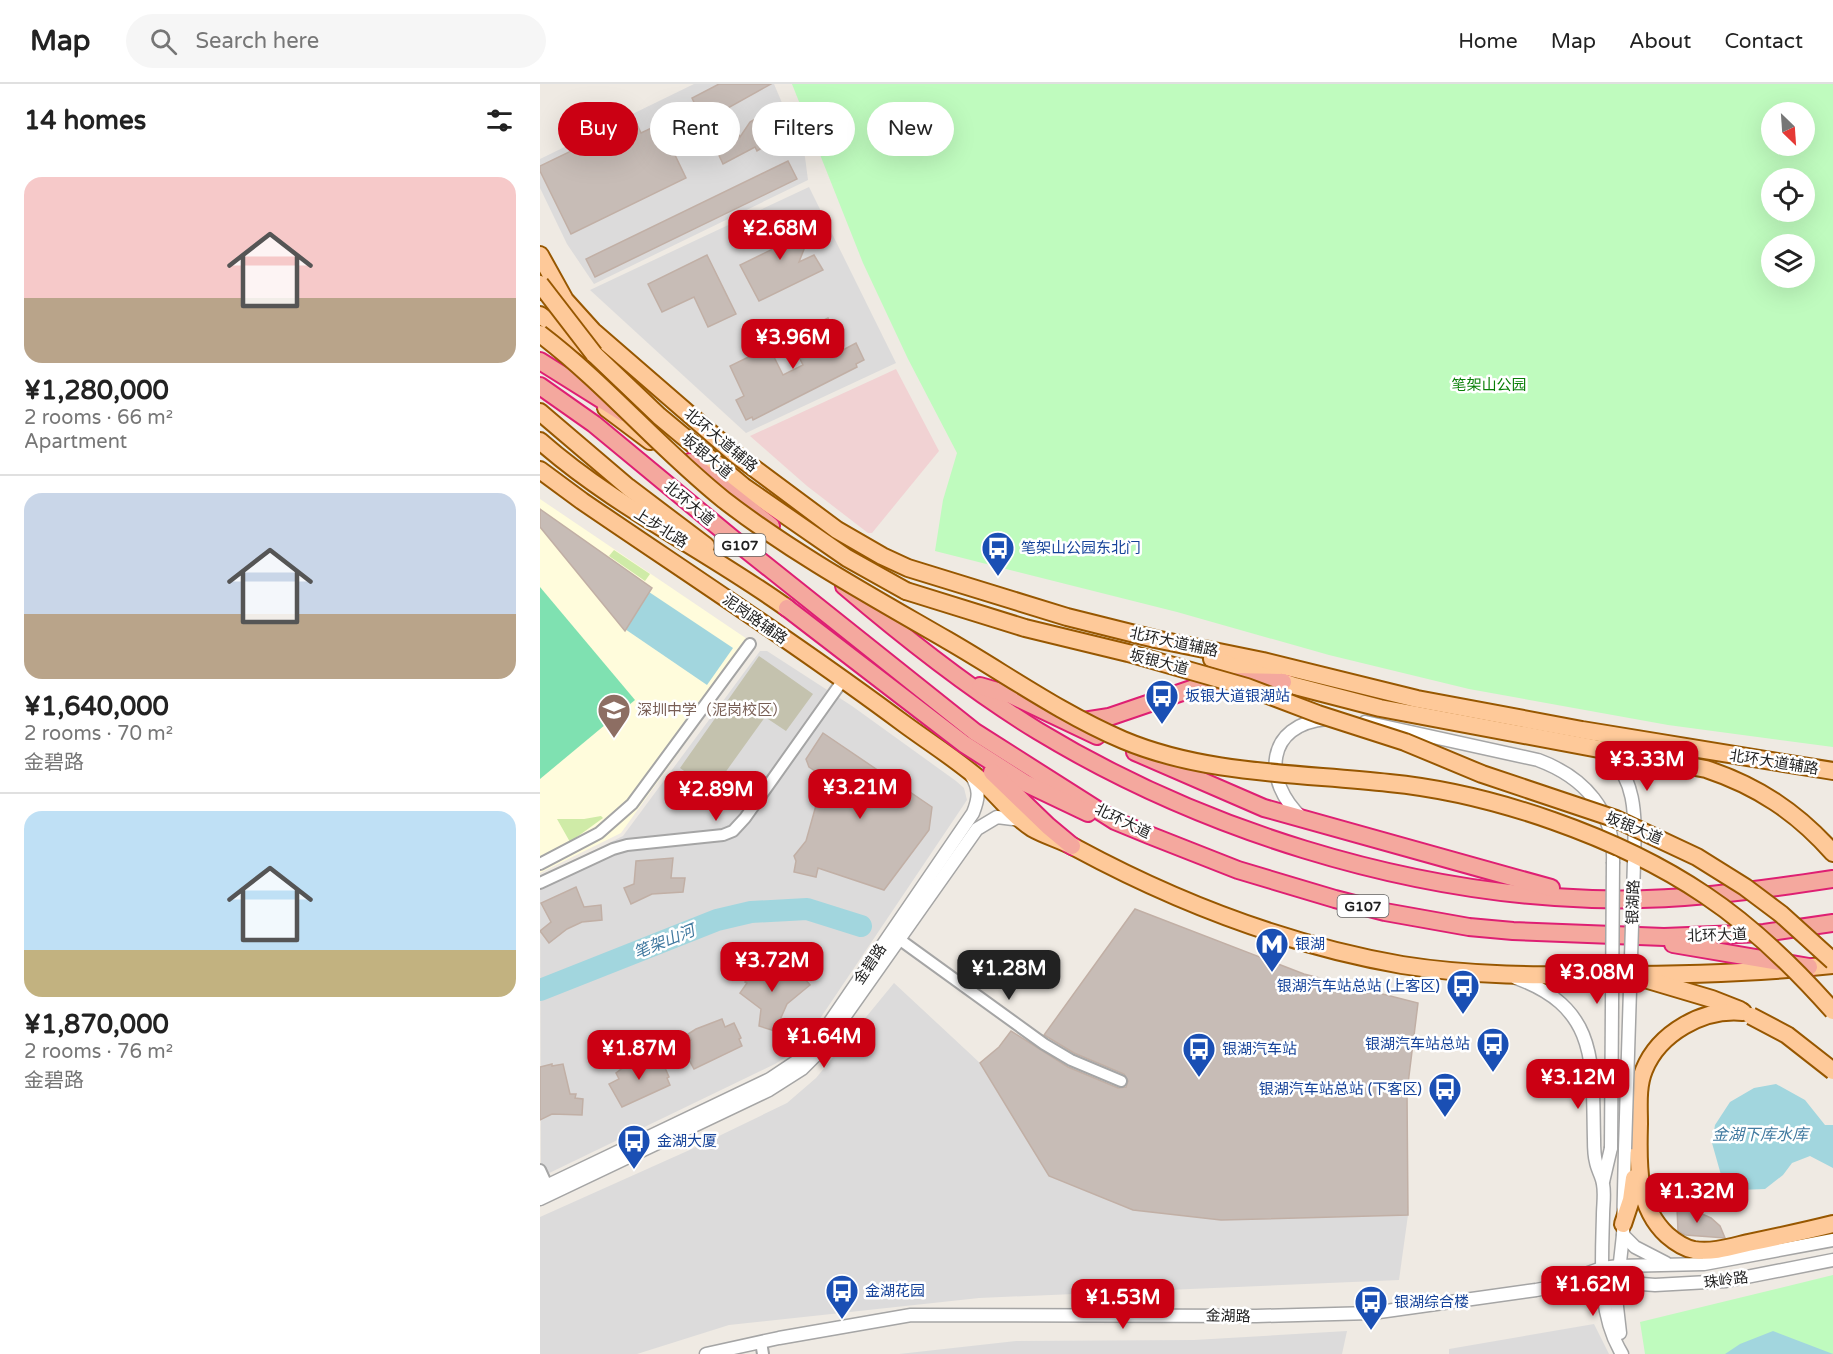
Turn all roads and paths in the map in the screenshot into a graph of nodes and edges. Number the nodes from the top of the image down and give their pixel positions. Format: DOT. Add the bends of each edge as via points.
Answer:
graph roads {
  1 [pos="540,255"];
  2 [pos="540,284"];
  3 [pos="540,295"];
  4 [pos="540,315"];
  5 [pos="593,331"];
  6 [pos="540,334"];
  7 [pos="594,354"];
  8 [pos="540,362"];
  9 [pos="540,386"];
  10 [pos="540,399"];
  11 [pos="540,412"];
  12 [pos="602,430"];
  13 [pos="540,441"];
  14 [pos="670,455"];
  15 [pos="540,470"];
  16 [pos="688,539"];
  17 [pos="787,608"];
  18 [pos="1155,639"];
  19 [pos="750,644"];
  20 [pos="843,680"];
  21 [pos="963,681"];
  22 [pos="1283,682"];
  23 [pos="1069,723"];
  24 [pos="964,744"];
  25 [pos="1599,748"];
  26 [pos="968,771"];
  27 [pos="1833,771"];
  28 [pos="1020,820"];
  29 [pos="1115,821"];
  30 [pos="1310,823"];
  31 [pos="1072,846"];
  32 [pos="1833,853"];
  33 [pos="540,864"];
  34 [pos="1833,879"];
  35 [pos="540,883"];
  36 [pos="1592,899"];
  37 [pos="1833,923"];
  38 [pos="895,936"];
  39 [pos="1628,937"];
  40 [pos="1833,963"];
  41 [pos="1809,967"];
  42 [pos="1507,975"];
  43 [pos="1632,975"];
  44 [pos="1833,1011"];
  45 [pos="1747,1014"];
  46 [pos="1833,1071"];
  47 [pos="1121,1081"];
  48 [pos="1632,1145"];
  49 [pos="540,1170"];
  50 [pos="1603,1182"];
  51 [pos="545,1192"];
  52 [pos="1833,1224"];
  53 [pos="1623,1229"];
  54 [pos="1833,1240"];
  55 [pos="1833,1260"];
  56 [pos="1673,1265"];
  57 [pos="1618,1266"];
  58 [pos="1602,1274"];
  59 [pos="1617,1282"];
  60 [pos="762,1348"];
  61 [pos="706,1354"];
  62 [pos="1624,1354"];
  1 -- 5 [label="main road" via="565,300"];
  2 -- 7 [label="main road, 坂银大道, bridge"];
  3 -- 5 [label="main road"];
  4 -- 7 [label="main road, bridge"];
  5 -- 18 [label="main road, 北环大道辅路" via="735,454 790,497 868,549 908,568 980,592"];
  6 -- 14 [label="main road, bridge" via="607,391"];
  7 -- 40 [label="main road, 坂银大道, bridge" via="659,416 743,486 847,558 906,591 1025,628 1247,687 1616,819 1689,853 1745,887 1781,914"];
  8 -- 14 [label="main road, 坂银大道, bridge"];
  8 -- 21 [label="highway, G107" via="568,377 692,463"];
  9 -- 12 [label="highway, 北环大道 / G107"];
  10 -- 12 [label="highway, G107"];
  11 -- 16 [label="main road"];
  12 -- 29 [label="highway, 北环大道 / G107" via="939,705"];
  13 -- 16 [label="main road, 上步北路" via="606,492"];
  14 -- 44 [label="main road, 坂银大道, bridge" via="806,558 1100,729 1148,749 1197,761 1472,795 1567,827 1648,862 1704,894 1777,952"];
  15 -- 20 [label="main road, 泥岗路辅路"];
  16 -- 17 [label="main road, 上步北路"];
  17 -- 24 [label="highway"];
  18 -- 22 [label="main road"];
  18 -- 27 [label="main road, 北环大道辅路" via="1486,712"];
  19 -- 33 [label="street" via="632,804 599,833"];
  20 -- 26 [label="main road, 泥岗路辅路"];
  20 -- 35 [label="street" via="732,831 712,837 627,845"];
  21 -- 23 [label="highway" via="1011,695"];
  21 -- 36 [label="highway, G107" via="1035,729 1108,770 1205,813 1301,849 1432,881"];
  22 -- 23 [label="highway" via="1231,681 1200,686 1109,717"];
  22 -- 25 [label="main road" via="1380,708"];
  23 -- 30 [label="highway" via="1264,808"];
  24 -- 29 [label="highway" via="1055,799"];
  24 -- 31 [label="highway"];
  25 -- 32 [label="main road" via="1706,769 1754,788 1792,813"];
  25 -- 48 [label="street, 银湖路, bridge" via="1612,757 1629,785 1635,817"];
  26 -- 28 [label="main road"];
  26 -- 38 [label="street, 金碧路" via="979,796 973,813"];
  28 -- 31 [label="main road"];
  28 -- 38 [label="street, 金碧路" via="998,817 977,829"];
  29 -- 39 [label="highway, 北环大道 / G107" via="1238,870 1385,912 1480,928"];
  30 -- 36 [label="highway"];
  30 -- 50 [label="street, bridge" via="1293,810 1282,792 1276,757 1292,729 1336,718 1538,760 1584,786 1601,807 1612,838 1611,1148"];
  31 -- 42 [label="main road" via="1144,883 1289,938 1402,964"];
  34 -- 36 [label="highway, G107" via="1719,894"];
  37 -- 39 [label="highway, 北环大道 / G107" via="1764,933"];
  38 -- 47 [label="street" via="1057,1052"];
  38 -- 51 [label="street, 金碧路" via="829,1039 802,1069 769,1090"];
  39 -- 41 [label="highway"];
  40 -- 41 [label="main road"];
  41 -- 43 [label="main road"];
  42 -- 43 [label="main road"];
  42 -- 50 [label="street" via="1553,997 1573,1017 1585,1040 1594,1076 1596,1163"];
  43 -- 45 [label="main road"];
  45 -- 46 [label="main road, bridge" via="1787,1035"];
  45 -- 48 [label="main road" via="1718,1013 1688,1024 1655,1051 1639,1089"];
  48 -- 52 [label="main road" via="1645,1202 1655,1222 1682,1246 1705,1251"];
  48 -- 53 [label="main road" via="1631,1200"];
  49 -- 51 [label="street"];
  50 -- 58 [label="street"];
  53 -- 56 [label="street" via="1635,1247"];
  53 -- 57 [label="street"];
  54 -- 56 [label="street, 珠岭路" via="1704,1264"];
  55 -- 59 [label="street, 珠岭路" via="1697,1284"];
  56 -- 57 [label="street, 珠岭路"];
  57 -- 58 [label="street, 金湖路"];
  57 -- 59 [label="street"];
  58 -- 59 [label="street, 金湖路"];
  58 -- 60 [label="street, 金湖路" via="1536,1290 1407,1310 1339,1315 911,1316"];
  58 -- 62 [label="street" via="1608,1316"];
  59 -- 62 [label="street" via="1616,1307"];
  60 -- 61 [label="street, 金湖路"];
}
